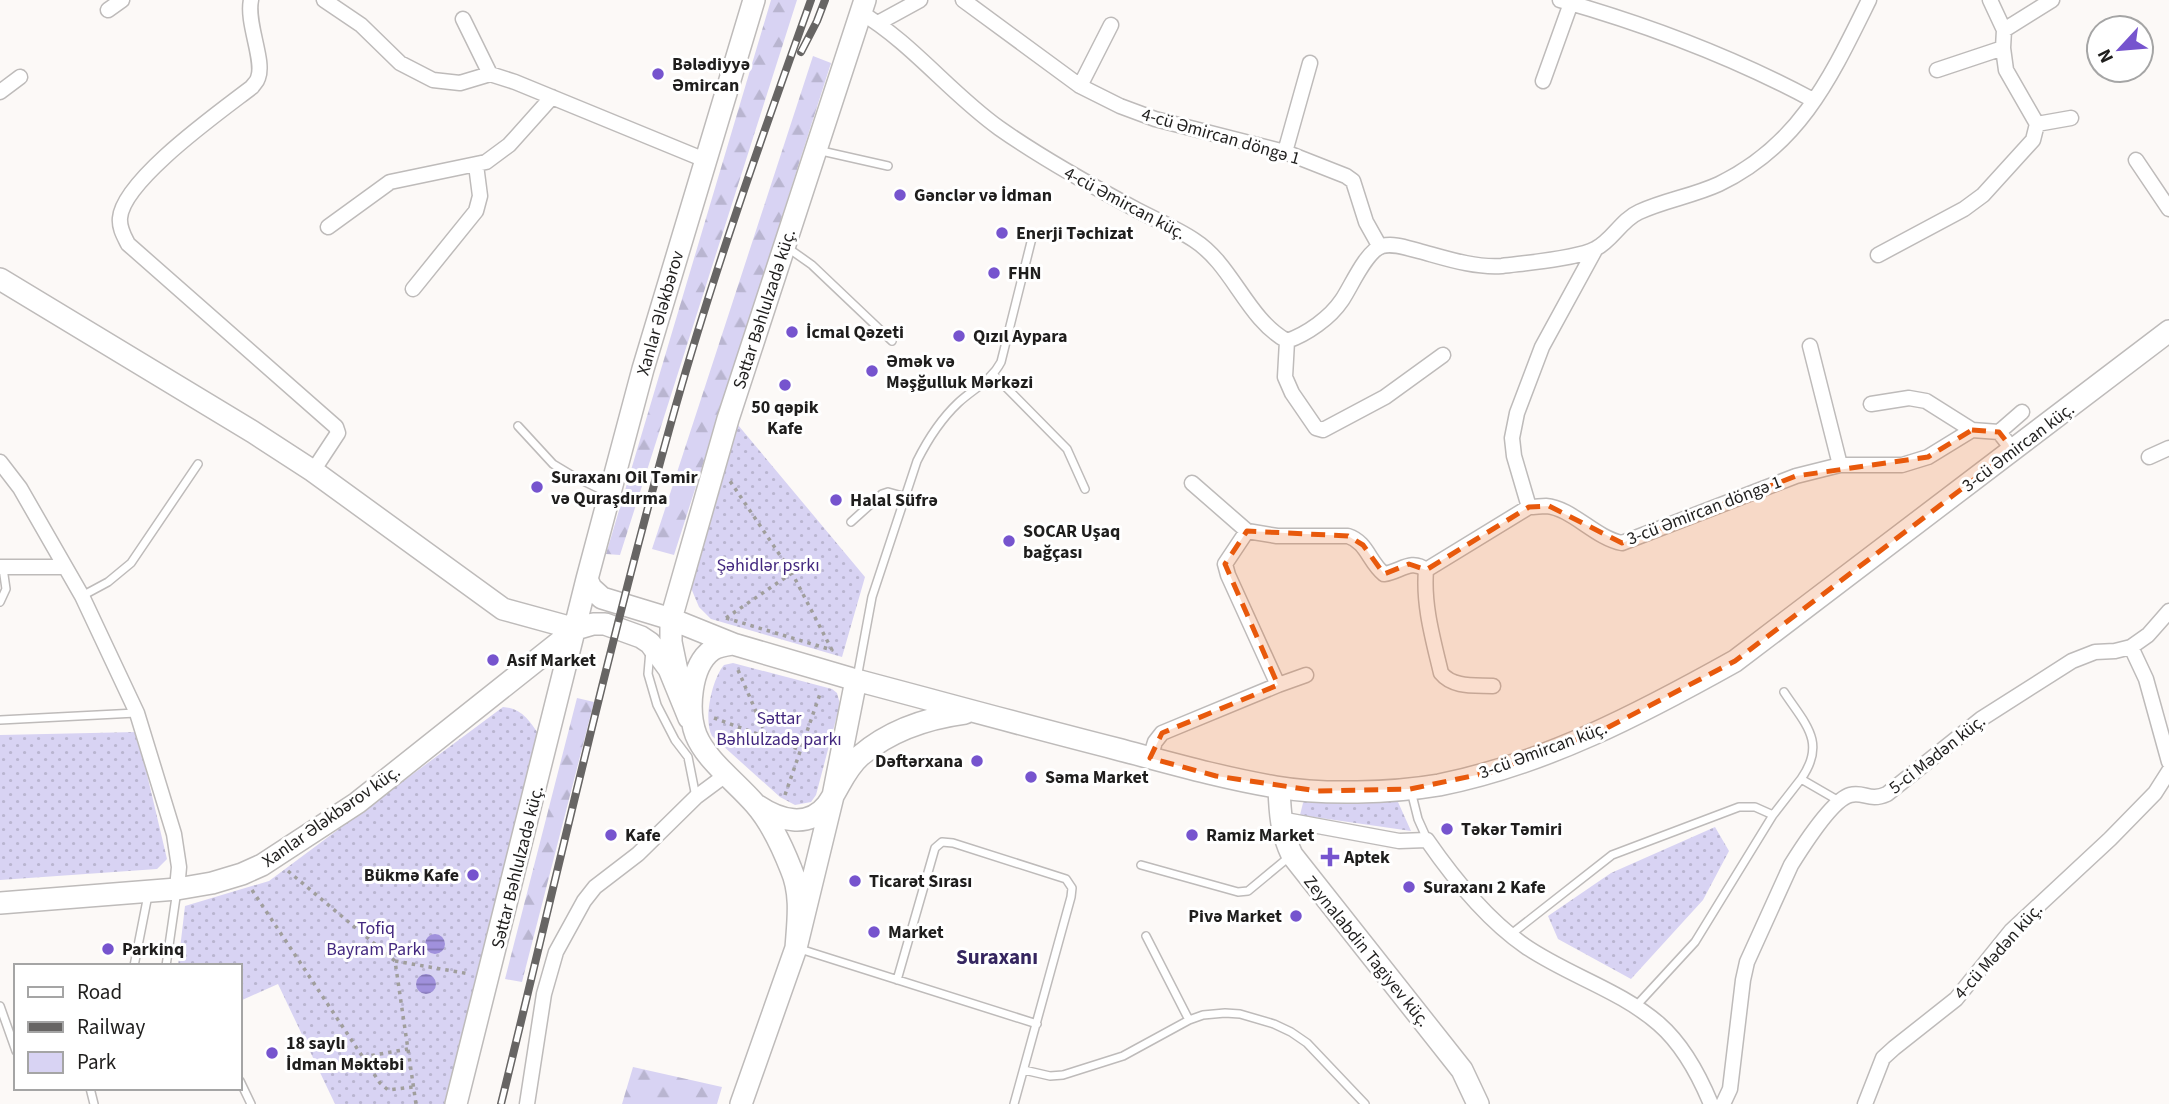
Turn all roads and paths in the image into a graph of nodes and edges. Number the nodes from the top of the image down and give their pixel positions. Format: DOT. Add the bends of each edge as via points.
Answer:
graph roads {
  1 [pos="122,0"];
  2 [pos="251,0"];
  3 [pos="324,0"];
  4 [pos="754,0"];
  5 [pos="920,0"];
  6 [pos="963,0"];
  7 [pos="1869,0"];
  8 [pos="1990,0"];
  9 [pos="2052,0"];
  10 [pos="1566,2"];
  11 [pos="108,10"];
  12 [pos="868,12"];
  13 [pos="463,19"];
  14 [pos="1111,25"];
  15 [pos="2004,30"];
  16 [pos="2003,48"];
  17 [pos="1310,63"];
  18 [pos="1937,70"];
  19 [pos="490,74"];
  20 [pos="20,77"];
  21 [pos="1542,81"];
  22 [pos="1080,86"];
  23 [pos="0,92"];
  24 [pos="552,97"];
  25 [pos="1813,100"];
  26 [pos="2071,118"];
  27 [pos="2037,124"];
  28 [pos="816,150"];
  29 [pos="1285,152"];
  30 [pos="705,160"];
  31 [pos="2136,160"];
  32 [pos="476,164"];
  33 [pos="888,166"];
  34 [pos="2169,209"];
  35 [pos="328,227"];
  36 [pos="1032,238"];
  37 [pos="784,247"];
  38 [pos="1380,247"];
  39 [pos="1595,250"];
  40 [pos="1878,255"];
  41 [pos="2,282"];
  42 [pos="413,289"];
  43 [pos="2169,331"];
  44 [pos="892,341"];
  45 [pos="1287,341"];
  46 [pos="1810,346"];
  47 [pos="1443,355"];
  48 [pos="994,375"];
  49 [pos="1871,404"];
  50 [pos="2022,412"];
  51 [pos="518,426"];
  52 [pos="1972,430"];
  53 [pos="1999,432"];
  54 [pos="2169,448"];
  55 [pos="2013,450"];
  56 [pos="2149,457"];
  57 [pos="0,462"];
  58 [pos="198,464"];
  59 [pos="1840,465"];
  60 [pos="313,471"];
  61 [pos="712,474"];
  62 [pos="1192,483"];
  63 [pos="1085,489"];
  64 [pos="610,494"];
  65 [pos="906,497"];
  66 [pos="1530,508"];
  67 [pos="851,522"];
  68 [pos="1247,531"];
  69 [pos="1,567"];
  70 [pos="64,567"];
  71 [pos="1426,570"];
  72 [pos="792,573"];
  73 [pos="587,579"];
  74 [pos="82,596"];
  75 [pos="0,602"];
  76 [pos="2169,611"];
  77 [pos="671,619"];
  78 [pos="576,629"];
  79 [pos="650,643"];
  80 [pos="733,644"];
  81 [pos="2131,647"];
  82 [pos="738,670"];
  83 [pos="1306,675"];
  84 [pos="856,680"];
  85 [pos="1278,685"];
  86 [pos="1493,686"];
  87 [pos="821,691"];
  88 [pos="1784,691"];
  89 [pos="974,712"];
  90 [pos="137,713"];
  91 [pos="714,718"];
  92 [pos="0,720"];
  93 [pos="696,735"];
  94 [pos="767,737"];
  95 [pos="801,750"];
  96 [pos="1150,758"];
  97 [pos="2169,762"];
  98 [pos="2169,771"];
  99 [pos="727,774"];
  100 [pos="1801,779"];
  101 [pos="1279,788"];
  102 [pos="1410,789"];
  103 [pos="785,795"];
  104 [pos="832,796"];
  105 [pos="696,797"];
  106 [pos="1839,801"];
  107 [pos="756,805"];
  108 [pos="1773,815"];
  109 [pos="1280,819"];
  110 [pos="1427,840"];
  111 [pos="1292,855"];
  112 [pos="1141,865"];
  113 [pos="287,870"];
  114 [pos="249,887"];
  115 [pos="177,889"];
  116 [pos="148,890"];
  117 [pos="0,902"];
  118 [pos="1509,935"];
  119 [pos="1146,936"];
  120 [pos="796,948"];
  121 [pos="395,961"];
  122 [pos="134,964"];
  123 [pos="166,964"];
  124 [pos="489,978"];
  125 [pos="897,980"];
  126 [pos="0,1006"];
  127 [pos="1635,1007"];
  128 [pos="1189,1020"];
  129 [pos="1037,1024"];
  130 [pos="14,1045"];
  131 [pos="408,1049"];
  132 [pos="363,1057"];
  133 [pos="1024,1070"];
  134 [pos="242,1085"];
  135 [pos="413,1087"];
  136 [pos="251,1104"];
  137 [pos="416,1104"];
  138 [pos="456,1104"];
  139 [pos="527,1104"];
  140 [pos="741,1104"];
  141 [pos="1014,1104"];
  142 [pos="1366,1104"];
  143 [pos="1478,1104"];
  144 [pos="1711,1104"];
  145 [pos="1723,1104"];
  146 [pos="1865,1104"];
  1 -- 11 [label="street"];
  2 -- 60 [label="street" via="259,77 151,171 124,203 121,231 128,244 335,427 338,433"];
  3 -- 19 [label="street" via="361,25 400,62 433,80 460,83"];
  4 -- 30 [label="main road, Xanlar Ələkbərov"];
  5 -- 12 [label="street"];
  6 -- 22 [label="street, 4-cü Əmircan döngə 1"];
  7 -- 25 [label="street" via="1837,65"];
  8 -- 15 [label="street"];
  9 -- 15 [label="street"];
  10 -- 21 [label="street"];
  10 -- 25 [label="street" via="1711,51"];
  12 -- 28 [label="main road, Səttar Bəhlulzadə küç."];
  12 -- 45 [label="street, 4-cü Əmircan küç." via="999,128 1062,170 1195,240 1223,265 1263,321"];
  13 -- 19 [label="street"];
  14 -- 22 [label="street"];
  15 -- 16 [label="street"];
  16 -- 18 [label="street"];
  16 -- 27 [label="street" via="2006,70"];
  17 -- 29 [label="street"];
  19 -- 24 [label="street"];
  20 -- 23 [label="street"];
  22 -- 29 [label="street, 4-cü Əmircan döngə 1" via="1155,119"];
  24 -- 30 [label="street"];
  24 -- 32 [label="street" via="509,145"];
  25 -- 39 [label="street" via="1777,147 1754,164 1719,184 1635,214"];
  26 -- 27 [label="street"];
  27 -- 40 [label="street" via="2033,140 1983,195"];
  28 -- 33 [label="lane"];
  28 -- 37 [label="main road, Səttar Bəhlulzadə küç."];
  29 -- 38 [label="street, 4-cü Əmircan döngə 1" via="1353,181"];
  30 -- 64 [label="main road, Xanlar Ələkbərov"];
  31 -- 34 [label="street"];
  32 -- 35 [label="street" via="390,182"];
  32 -- 42 [label="street" via="480,196 476,211"];
  36 -- 48 [label="lane"];
  37 -- 44 [label="lane" via="812,265"];
  37 -- 61 [label="main road, Səttar Bəhlulzadə küç."];
  38 -- 39 [label="street" via="1395,245 1498,266"];
  38 -- 45 [label="street" via="1332,312"];
  39 -- 66 [label="street" via="1542,347 1517,413 1514,456"];
  41 -- 60 [label="main road"];
  43 -- 55 [label="main road, 3-cü Əmircan küç."];
  45 -- 47 [label="street" via="1285,377 1316,428 1323,429 1385,397"];
  46 -- 59 [label="street"];
  48 -- 63 [label="lane" via="1067,449"];
  48 -- 65 [label="lane" via="944,417 926,442"];
  49 -- 52 [label="street" via="1909,398 1927,401"];
  50 -- 53 [label="street"];
  51 -- 64 [label="lane" via="553,464"];
  52 -- 53 [label="street"];
  52 -- 59 [label="street, 3-cü Əmircan döngə 1" via="1928,457 1902,464"];
  53 -- 55 [label="street"];
  54 -- 56 [label="street"];
  55 -- 102 [label="main road, 3-cü Əmircan küç." via="1735,661 1605,729 1540,756"];
  57 -- 70 [label="street" via="20,488"];
  58 -- 74 [label="lane" via="131,563"];
  59 -- 66 [label="street, 3-cü Əmircan döngə 1" via="1796,476 1622,543 1610,541 1549,506"];
  60 -- 78 [label="main road" via="503,609"];
  61 -- 72 [label="path" via="729,480"];
  61 -- 77 [label="main road, Səttar Bəhlulzadə küç."];
  62 -- 68 [label="street"];
  64 -- 73 [label="main road, Xanlar Ələkbərov"];
  65 -- 67 [label="lane" via="888,492"];
  65 -- 84 [label="lane" via="872,597"];
  66 -- 71 [label="street"];
  68 -- 71 [label="street" via="1277,536 1348,536 1363,545 1384,574 1409,564"];
  68 -- 85 [label="street" via="1225,564"];
  69 -- 70 [label="street"];
  69 -- 75 [label="lane" via="6,589"];
  70 -- 74 [label="street"];
  71 -- 86 [label="street" via="1426,608 1441,673 1461,685"];
  72 -- 72 [label="path" via="798,584 832,650 726,618"];
  73 -- 77 [label="main road" via="602,598"];
  73 -- 78 [label="main road, Xanlar Ələkbərov"];
  74 -- 90 [label="street"];
  76 -- 81 [label="street"];
  77 -- 80 [label="main road"];
  77 -- 93 [label="main road, Səttar Bəhlulzadə küç." via="673,657"];
  78 -- 79 [label="main road" via="605,624"];
  78 -- 115 [label="main road, Xanlar Ələkbərov küç." via="357,803 288,850 242,874"];
  78 -- 124 [label="main road, Səttar Bəhlulzadə küç."];
  79 -- 93 [label="main road" via="669,669"];
  79 -- 105 [label="lane" via="648,674 657,705 688,757"];
  80 -- 84 [label="main road"];
  80 -- 93 [label="main road" via="713,650 700,665 692,697"];
  81 -- 97 [label="street" via="2146,679"];
  81 -- 106 [label="street, 5-ci Mədən küç." via="2072,661 1981,719 1887,793 1875,799 1851,794"];
  82 -- 94 [label="path"];
  83 -- 85 [label="street"];
  84 -- 89 [label="main road"];
  84 -- 104 [label="main road"];
  85 -- 96 [label="street" via="1162,733"];
  87 -- 95 [label="path"];
  88 -- 100 [label="lane" via="1814,743 1814,756"];
  89 -- 96 [label="main road, 3-cü Əmircan küç."];
  89 -- 104 [label="main road, 3-cü Əmircan küç." via="917,724 873,746 850,765"];
  90 -- 92 [label="lane"];
  90 -- 115 [label="street" via="174,834 180,867"];
  91 -- 94 [label="path"];
  93 -- 99 [label="main road"];
  94 -- 95 [label="path"];
  95 -- 103 [label="path"];
  96 -- 101 [label="main road, 3-cü Əmircan küç."];
  98 -- 146 [label="street, 4-cü Mədən küç." via="2155,793 2110,839 2011,931 1956,999 1884,1058"];
  99 -- 105 [label="street"];
  99 -- 107 [label="main road"];
  100 -- 106 [label="lane"];
  100 -- 108 [label="lane"];
  101 -- 102 [label="main road, 3-cü Əmircan küç."];
  101 -- 109 [label="main road, Zeynalabdin Tagiyev küç."];
  102 -- 110 [label="lane"];
  104 -- 107 [label="main road" via="816,815 790,821"];
  104 -- 120 [label="main road"];
  105 -- 139 [label="street" via="638,854 594,887 578,911 556,952 544,994"];
  106 -- 145 [label="street" via="1791,865 1747,962 1730,1088"];
  107 -- 120 [label="main road" via="792,871 799,903"];
  108 -- 118 [label="lane" via="1755,807 1739,807 1612,855"];
  108 -- 127 [label="lane" via="1695,942"];
  109 -- 110 [label="street" via="1399,841"];
  109 -- 111 [label="main road, Zeynalabdin Tagiyev küç."];
  110 -- 118 [label="street"];
  111 -- 112 [label="lane" via="1248,891 1238,892"];
  111 -- 143 [label="main road, Zeynalabdin Tagiyev küç." via="1462,1070"];
  113 -- 121 [label="path"];
  114 -- 132 [label="path"];
  115 -- 116 [label="main road, Xanlar Ələkbərov küç."];
  115 -- 123 [label="lane"];
  116 -- 117 [label="main road, Xanlar Ələkbərov küç."];
  116 -- 122 [label="lane"];
  118 -- 127 [label="street"];
  119 -- 128 [label="lane"];
  120 -- 125 [label="lane"];
  120 -- 140 [label="main road"];
  121 -- 124 [label="path"];
  121 -- 131 [label="path"];
  124 -- 138 [label="main road, Səttar Bəhlulzadə küç."];
  125 -- 129 [label="lane"];
  125 -- 129 [label="lane" via="935,848 942,842 953,843 1066,879 1072,888"];
  126 -- 130 [label="lane"];
  127 -- 144 [label="street" via="1675,1040 1701,1079"];
  128 -- 133 [label="lane" via="1110,1062 1063,1075"];
  128 -- 142 [label="lane" via="1240,1014 1292,1032"];
  129 -- 133 [label="lane"];
  131 -- 132 [label="path"];
  131 -- 135 [label="path"];
  132 -- 135 [label="path" via="388,1090"];
  133 -- 141 [label="lane"];
  134 -- 136 [label="lane"];
  135 -- 137 [label="path"];
}
